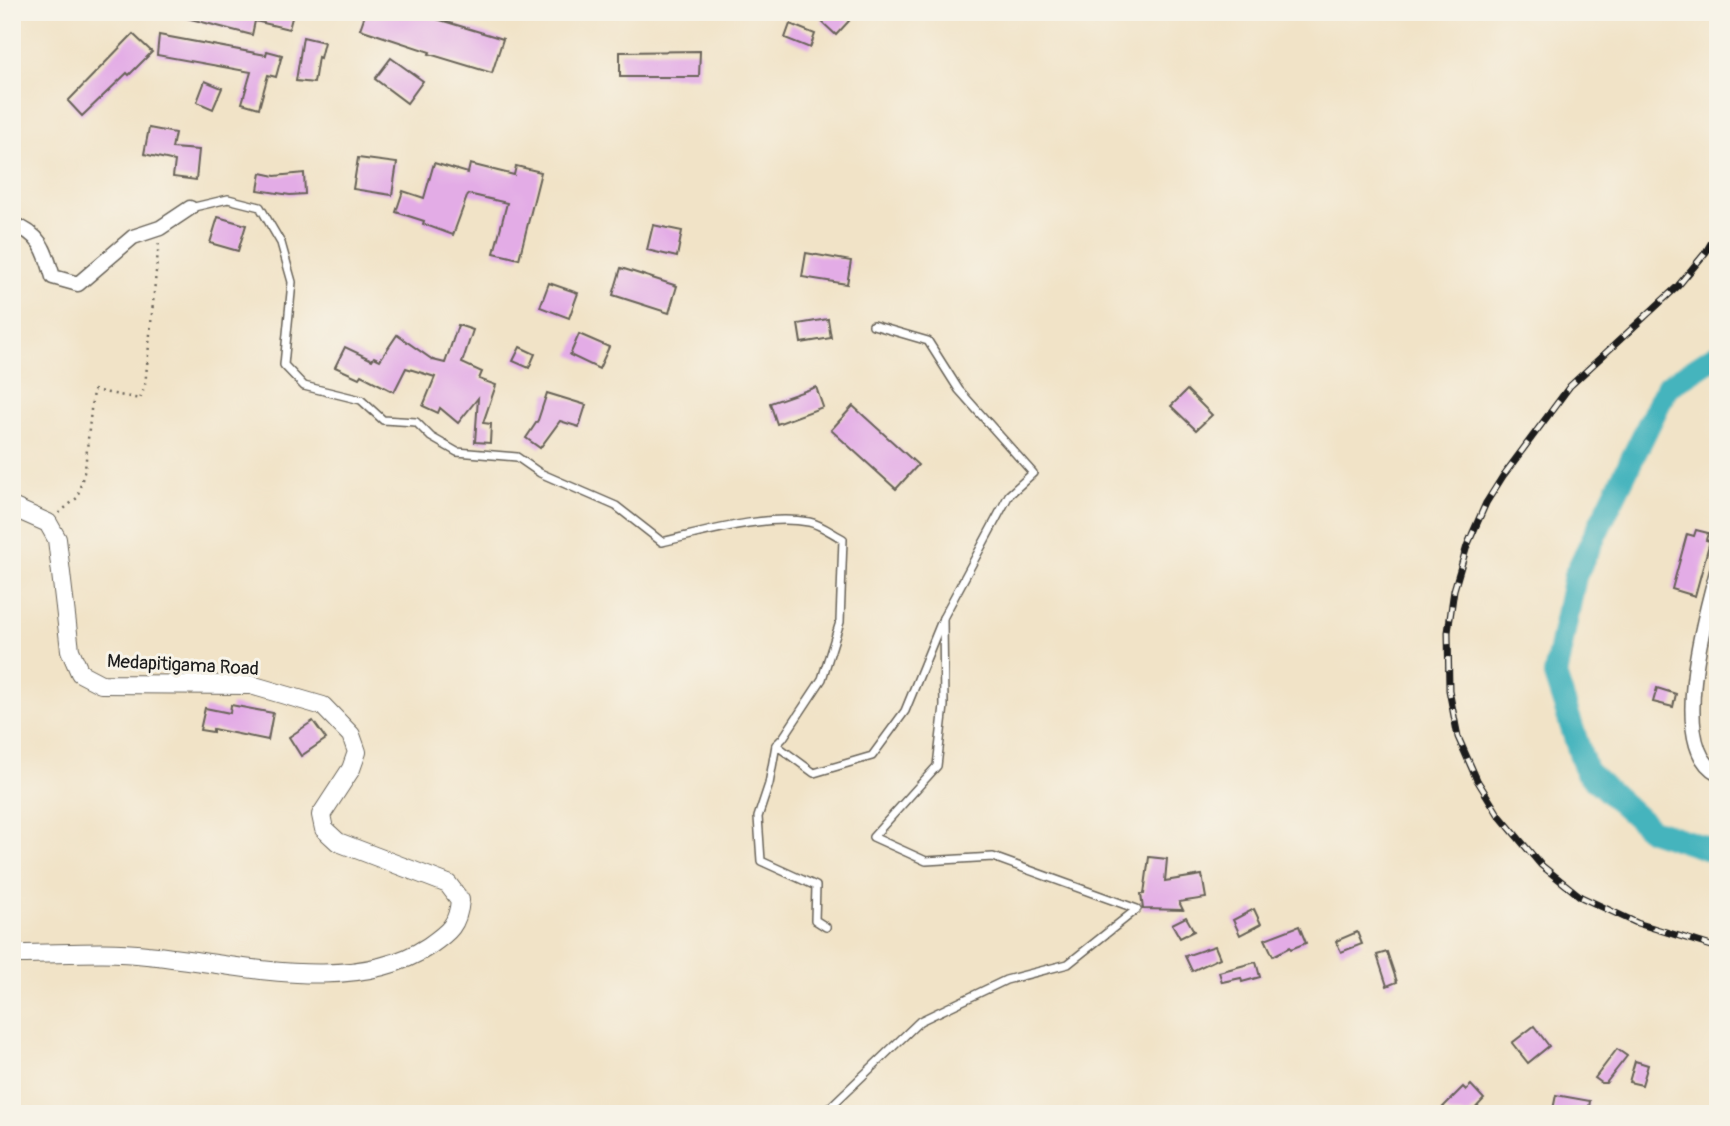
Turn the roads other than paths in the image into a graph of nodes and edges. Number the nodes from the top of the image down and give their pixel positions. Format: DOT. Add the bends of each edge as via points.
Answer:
graph roads {
  1 [pos="191,208"];
  2 [pos="12,224"];
  3 [pos="873,325"];
  4 [pos="12,507"];
  5 [pos="1718,568"];
  6 [pos="943,618"];
  7 [pos="776,745"];
  8 [pos="1718,773"];
  9 [pos="826,926"];
  10 [pos="12,956"];
  11 [pos="823,1114"];
  1 -- 2 [label="street" via="160,228 133,237 78,284 53,277 44,246 24,228"];
  1 -- 7 [label="lane" via="228,199 260,207 281,243 292,282 284,365 303,386 361,400 383,420 416,422 457,452 517,457 540,473 616,506 662,542 775,521 810,522 843,539 841,622 822,679"];
  3 -- 6 [label="lane" via="928,341 959,390 1033,473 1009,495"];
  4 -- 10 [label="street, Medapitigama Road" via="48,523 57,539 69,650 80,673 101,684 251,685 323,706 351,735 357,752 321,815 324,829 338,842 448,884 460,900 458,916 446,934 412,957 351,973 263,971 145,954"];
  5 -- 8 [label="street" via="1702,625 1693,685 1693,737 1700,758"];
  6 -- 7 [label="lane" via="905,712 872,756 814,773"];
  6 -- 11 [label="lane" via="944,706 937,766 873,837 926,861 993,857 1136,909 1068,964 1006,980 920,1021"];
  7 -- 9 [label="lane" via="758,817 761,861 816,886 815,920"];
}
